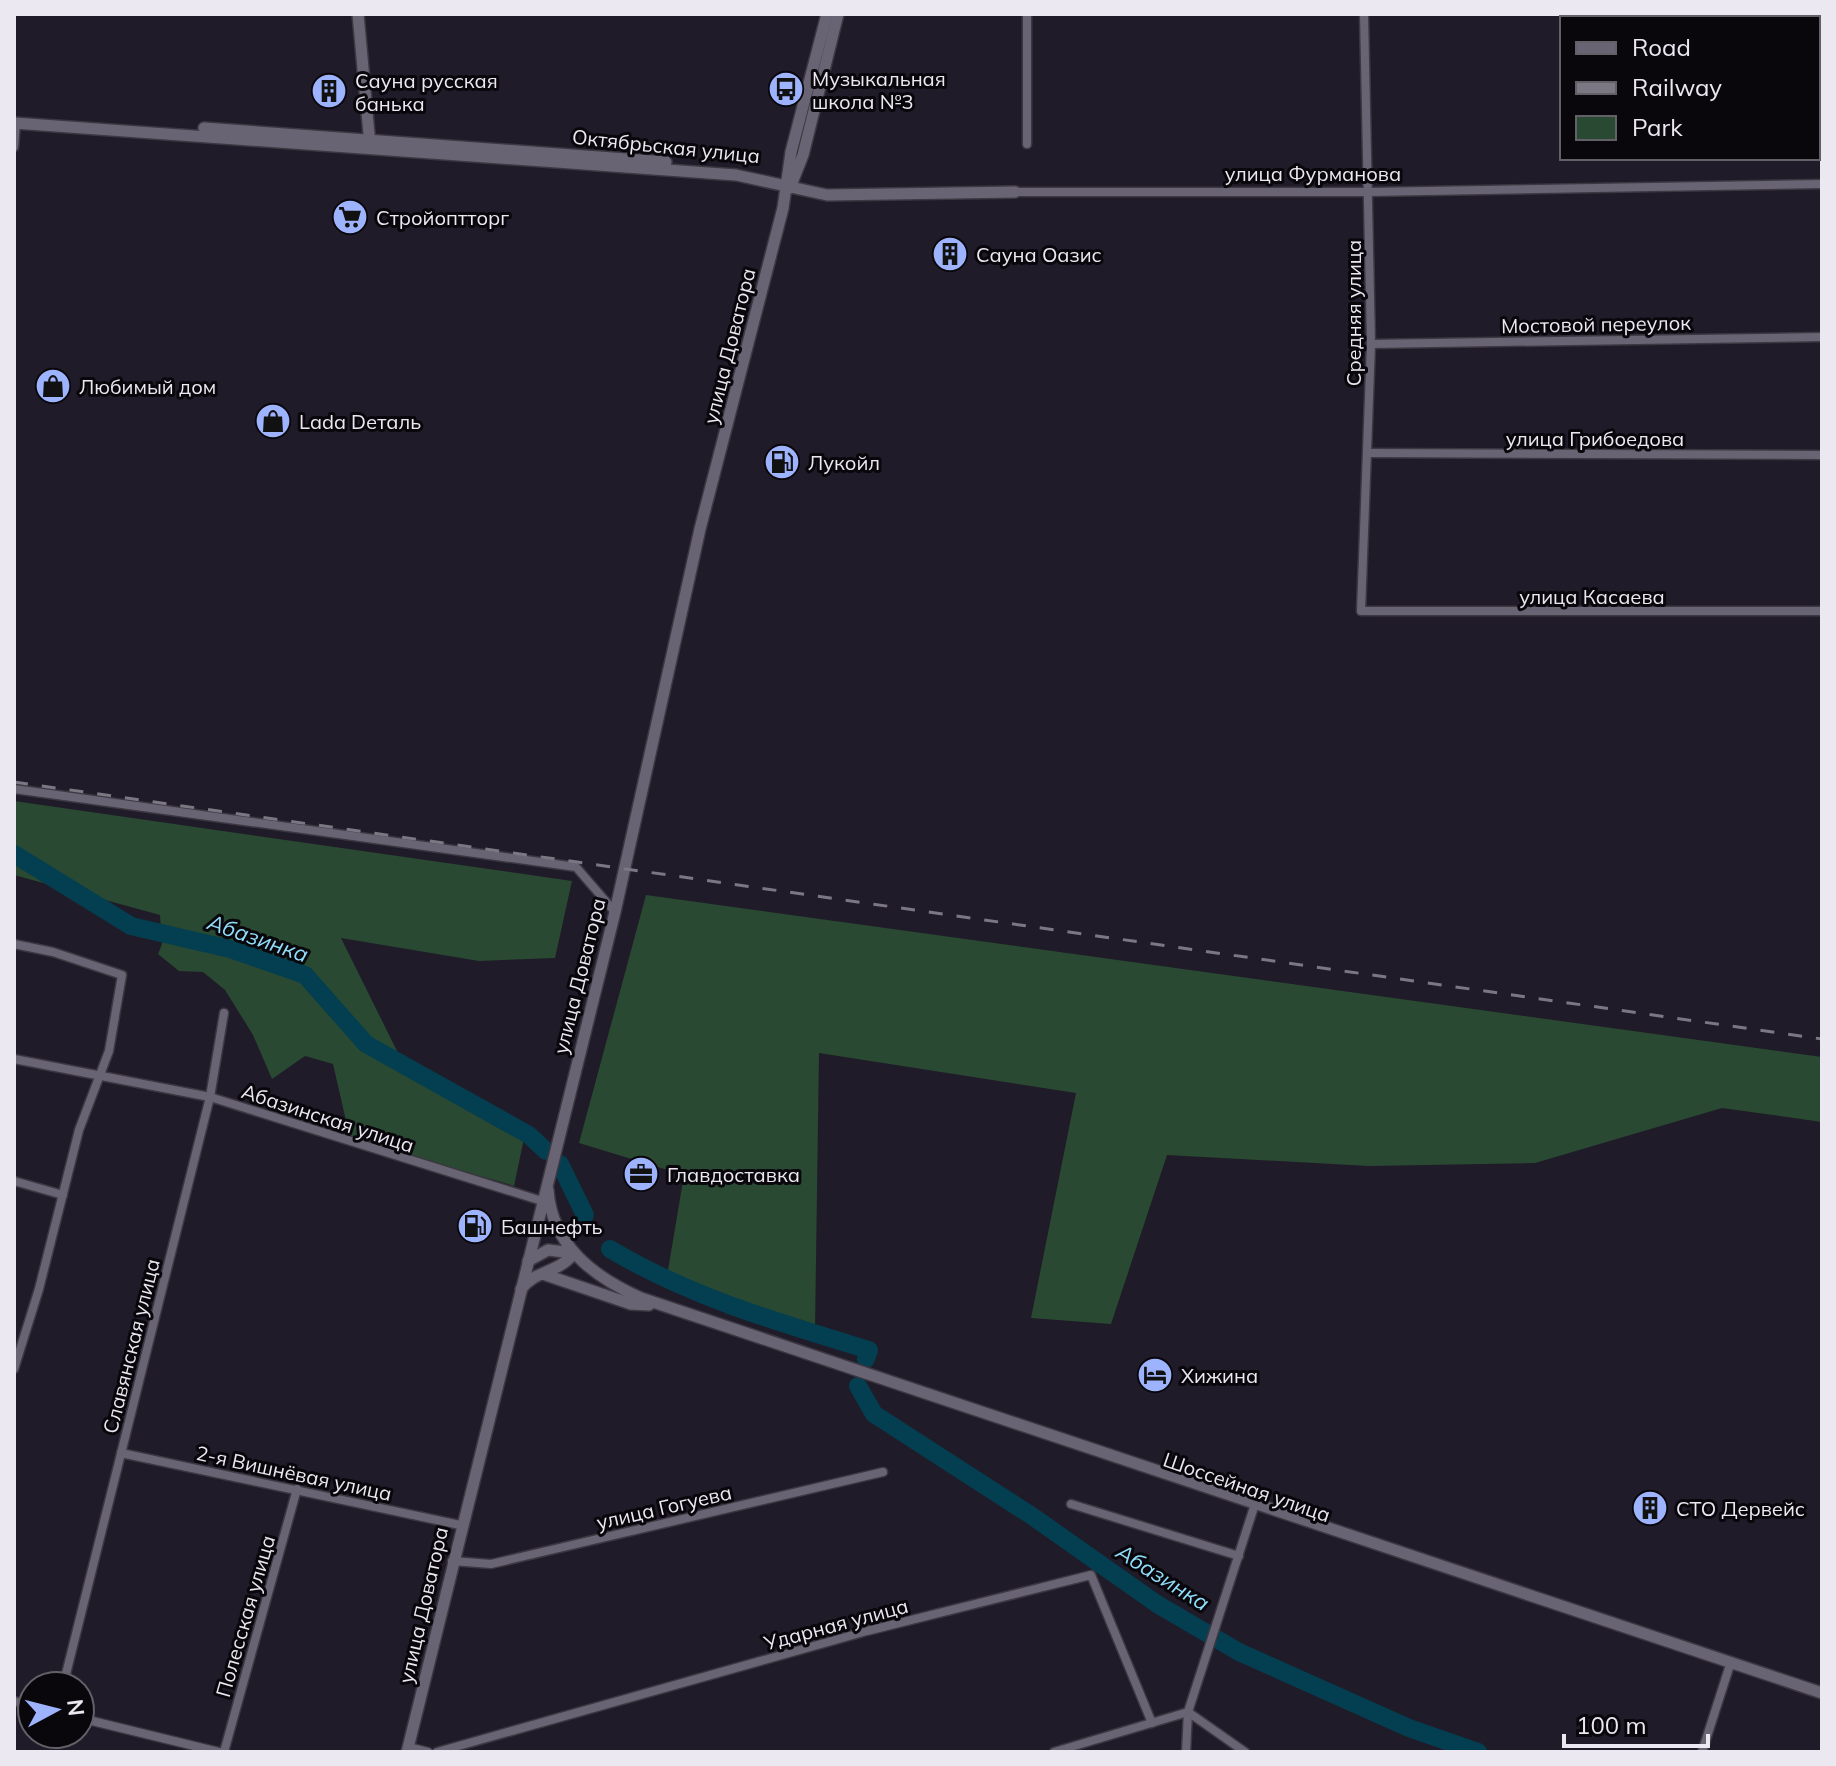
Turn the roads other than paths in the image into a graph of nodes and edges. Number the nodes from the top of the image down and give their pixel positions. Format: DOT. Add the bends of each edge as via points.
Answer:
graph roads {
  1 [pos="358,14"];
  2 [pos="827,14"];
  3 [pos="838,14"];
  4 [pos="1027,14"];
  5 [pos="1364,14"];
  6 [pos="15,120"];
  7 [pos="370,144"];
  8 [pos="1027,144"];
  9 [pos="14,147"];
  10 [pos="1822,184"];
  11 [pos="789,185"];
  12 [pos="805,192"];
  13 [pos="1015,192"];
  14 [pos="1369,192"];
  15 [pos="1822,337"];
  16 [pos="1371,344"];
  17 [pos="1368,453"];
  18 [pos="1822,455"];
  19 [pos="1361,611"];
  20 [pos="1822,611"];
  21 [pos="14,789"];
  22 [pos="615,912"];
  23 [pos="14,944"];
  24 [pos="224,1013"];
  25 [pos="14,1059"];
  26 [pos="101,1077"];
  27 [pos="210,1097"];
  28 [pos="549,1174"];
  29 [pos="14,1181"];
  30 [pos="63,1195"];
  31 [pos="542,1201"];
  32 [pos="573,1254"];
  33 [pos="528,1261"];
  34 [pos="543,1274"];
  35 [pos="519,1293"];
  36 [pos="662,1306"];
  37 [pos="14,1369"];
  38 [pos="121,1453"];
  39 [pos="883,1472"];
  40 [pos="297,1489"];
  41 [pos="1071,1504"];
  42 [pos="1255,1506"];
  43 [pos="460,1525"];
  44 [pos="1239,1556"];
  45 [pos="452,1561"];
  46 [pos="1729,1668"];
  47 [pos="67,1670"];
  48 [pos="1822,1696"];
  49 [pos="1188,1712"];
  50 [pos="96,1722"];
  51 [pos="1152,1723"];
  52 [pos="407,1749"];
  53 [pos="221,1752"];
  54 [pos="428,1752"];
  55 [pos="437,1752"];
  56 [pos="1054,1752"];
  57 [pos="1186,1752"];
  58 [pos="1245,1752"];
  59 [pos="1702,1752"];
  1 -- 7 [label="main road"];
  2 -- 11 [label="main road, улица Доватора"];
  3 -- 11 [label="main road, улица Доватора" via="803,155"];
  4 -- 8 [label="street"];
  5 -- 14 [label="street, Средняя улица"];
  6 -- 7 [label="main road, Октябрьская улица"];
  6 -- 9 [label="street"];
  7 -- 11 [label="main road, Октябрьская улица" via="716,166 757,171"];
  10 -- 14 [label="street, улица Фурманова"];
  11 -- 12 [label="main road, Октябрьская улица"];
  11 -- 22 [label="main road, улица Доватора" via="700,529"];
  12 -- 13 [label="main road, улица Фурманова"];
  13 -- 14 [label="street, улица Фурманова"];
  14 -- 16 [label="street, Средняя улица"];
  15 -- 16 [label="street, Мостовой переулок"];
  16 -- 17 [label="street, Средняя улица"];
  17 -- 18 [label="street, улица Грибоедова"];
  17 -- 19 [label="street, Средняя улица"];
  19 -- 20 [label="street, улица Касаева"];
  21 -- 22 [label="street" via="576,867"];
  22 -- 28 [label="main road, улица Доватора"];
  23 -- 26 [label="street" via="122,975"];
  24 -- 27 [label="street, Славянская улица"];
  25 -- 26 [label="street, Абазинская улица"];
  26 -- 27 [label="street, Абазинская улица"];
  26 -- 30 [label="street" via="79,1130"];
  27 -- 31 [label="street, Абазинская улица"];
  27 -- 38 [label="street, Славянская улица"];
  28 -- 31 [label="main road, улица Доватора"];
  28 -- 32 [label="main road"];
  29 -- 30 [label="street"];
  30 -- 37 [label="street"];
  31 -- 33 [label="main road, улица Доватора"];
  32 -- 33 [label="main road" via="548,1250"];
  32 -- 34 [label="main road" via="560,1268"];
  32 -- 36 [label="main road, Шоссейная улица" via="604,1281"];
  33 -- 35 [label="main road, улица Доватора"];
  34 -- 35 [label="main road" via="530,1279"];
  34 -- 36 [label="main road, Шоссейная улица" via="631,1304"];
  35 -- 43 [label="main road, улица Доватора"];
  36 -- 42 [label="main road, Шоссейная улица"];
  38 -- 40 [label="street, 2-я Вишнёвая улица"];
  38 -- 47 [label="street, Славянская улица"];
  39 -- 45 [label="street, улица Гогуева" via="491,1564"];
  40 -- 43 [label="street, 2-я Вишнёвая улица"];
  40 -- 53 [label="street, Полесская улица"];
  41 -- 44 [label="street"];
  42 -- 44 [label="street"];
  42 -- 46 [label="main road, Шоссейная улица"];
  42 -- 48 [label="main road, Шоссейная улица"];
  43 -- 45 [label="main road, улица Доватора"];
  44 -- 49 [label="street"];
  45 -- 52 [label="main road, улица Доватора"];
  46 -- 48 [label="main road, Шоссейная улица"];
  46 -- 59 [label="street"];
  49 -- 51 [label="street"];
  49 -- 57 [label="street"];
  49 -- 58 [label="street"];
  50 -- 53 [label="street"];
  51 -- 55 [label="street, Ударная улица" via="1091,1575 867,1631"];
  51 -- 56 [label="street"];
  52 -- 54 [label="street"];
}
